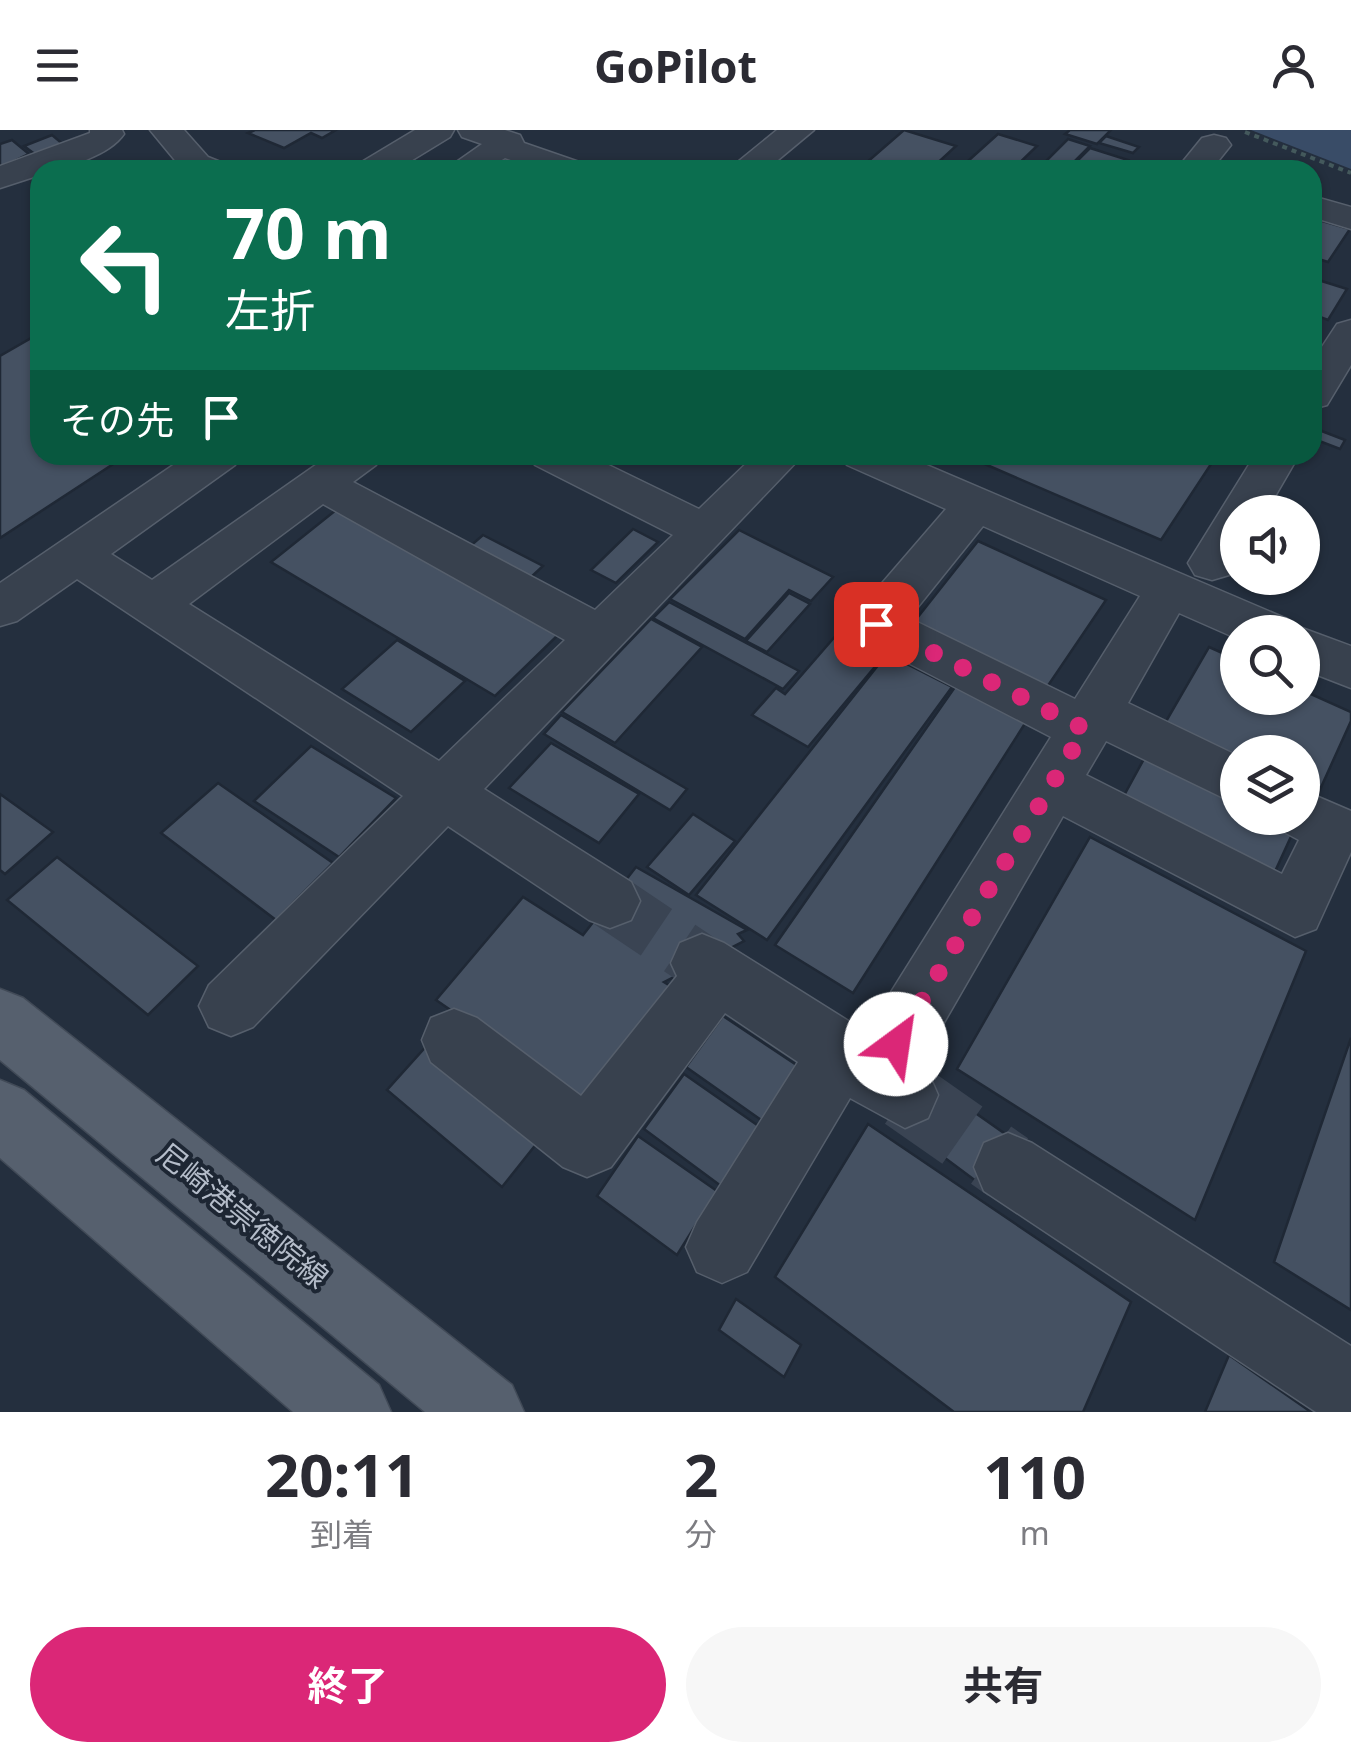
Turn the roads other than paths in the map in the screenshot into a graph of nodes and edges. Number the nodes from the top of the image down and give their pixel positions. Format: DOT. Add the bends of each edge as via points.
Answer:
graph roads {
  1 [pos="106,130"];
  2 [pos="438,130"];
  3 [pos="798,130"];
  4 [pos="179,134"];
  5 [pos="488,138"];
  6 [pos="48,160"];
  7 [pos="194,160"];
  8 [pos="388,160"];
  9 [pos="470,160"];
  10 [pos="542,160"];
  11 [pos="759,160"];
  12 [pos="30,167"];
  13 [pos="0,178"];
  14 [pos="1322,209"];
  15 [pos="1351,218"];
  16 [pos="205,465"];
  17 [pos="346,465"];
  18 [pos="574,465"];
  19 [pos="770,465"];
  20 [pos="1271,465"];
  21 [pos="941,469"];
  22 [pos="320,484"];
  23 [pos="1253,495"];
  24 [pos="976,504"];
  25 [pos="705,531"];
  26 [pos="1220,542"];
  27 [pos="76,555"];
  28 [pos="1191,576"];
  29 [pos="152,604"];
  30 [pos="0,608"];
  31 [pos="1245,615"];
  32 [pos="600,636"];
  33 [pos="1320,655"];
  34 [pos="1351,668"];
  35 [pos="1090,720"];
  36 [pos="1220,774"];
  37 [pos="1052,784"];
  38 [pos="443,794"];
  39 [pos="1320,822"];
  40 [pos="610,901"];
  41 [pos="231,1006"];
  42 [pos="0,1020"];
  43 [pos="454,1040"];
  44 [pos="874,1076"];
  45 [pos="0,1114"];
  46 [pos="1008,1168"];
  47 [pos="722,1247"];
  48 [pos="1351,1390"];
  49 [pos="352,1412"];
  50 [pos="485,1412"];
  1 -- 6 [label="street" via="102,140"];
  2 -- 8 [label="street"];
  3 -- 11 [label="street"];
  4 -- 7 [label="street"];
  5 -- 9 [label="street"];
  5 -- 10 [label="street"];
  12 -- 13 [label="street"];
  14 -- 15 [label="street"];
  16 -- 27 [label="street"];
  17 -- 22 [label="street"];
  18 -- 25 [label="street"];
  19 -- 25 [label="street"];
  20 -- 23 [label="street"];
  21 -- 24 [label="street"];
  22 -- 29 [label="street"];
  22 -- 32 [label="street"];
  24 -- 28 [label="street"];
  24 -- 35 [label="street" via="876,624"];
  25 -- 32 [label="street"];
  26 -- 28 [label="street"];
  27 -- 29 [label="street"];
  27 -- 30 [label="street"];
  28 -- 31 [label="street"];
  28 -- 35 [label="street"];
  29 -- 38 [label="street"];
  32 -- 38 [label="street"];
  33 -- 34 [label="street"];
  35 -- 36 [label="street"];
  35 -- 37 [label="street"];
  37 -- 39 [label="street" via="1295,910 1332,828"];
  37 -- 44 [label="street"];
  38 -- 40 [label="street"];
  38 -- 41 [label="street"];
  42 -- 50 [label="main road, 尼崎港崇徳院線"];
  43 -- 44 [label="street" via="586,1143 710,968"];
  44 -- 47 [label="street"];
  45 -- 49 [label="main road"];
  46 -- 48 [label="street"];
}
